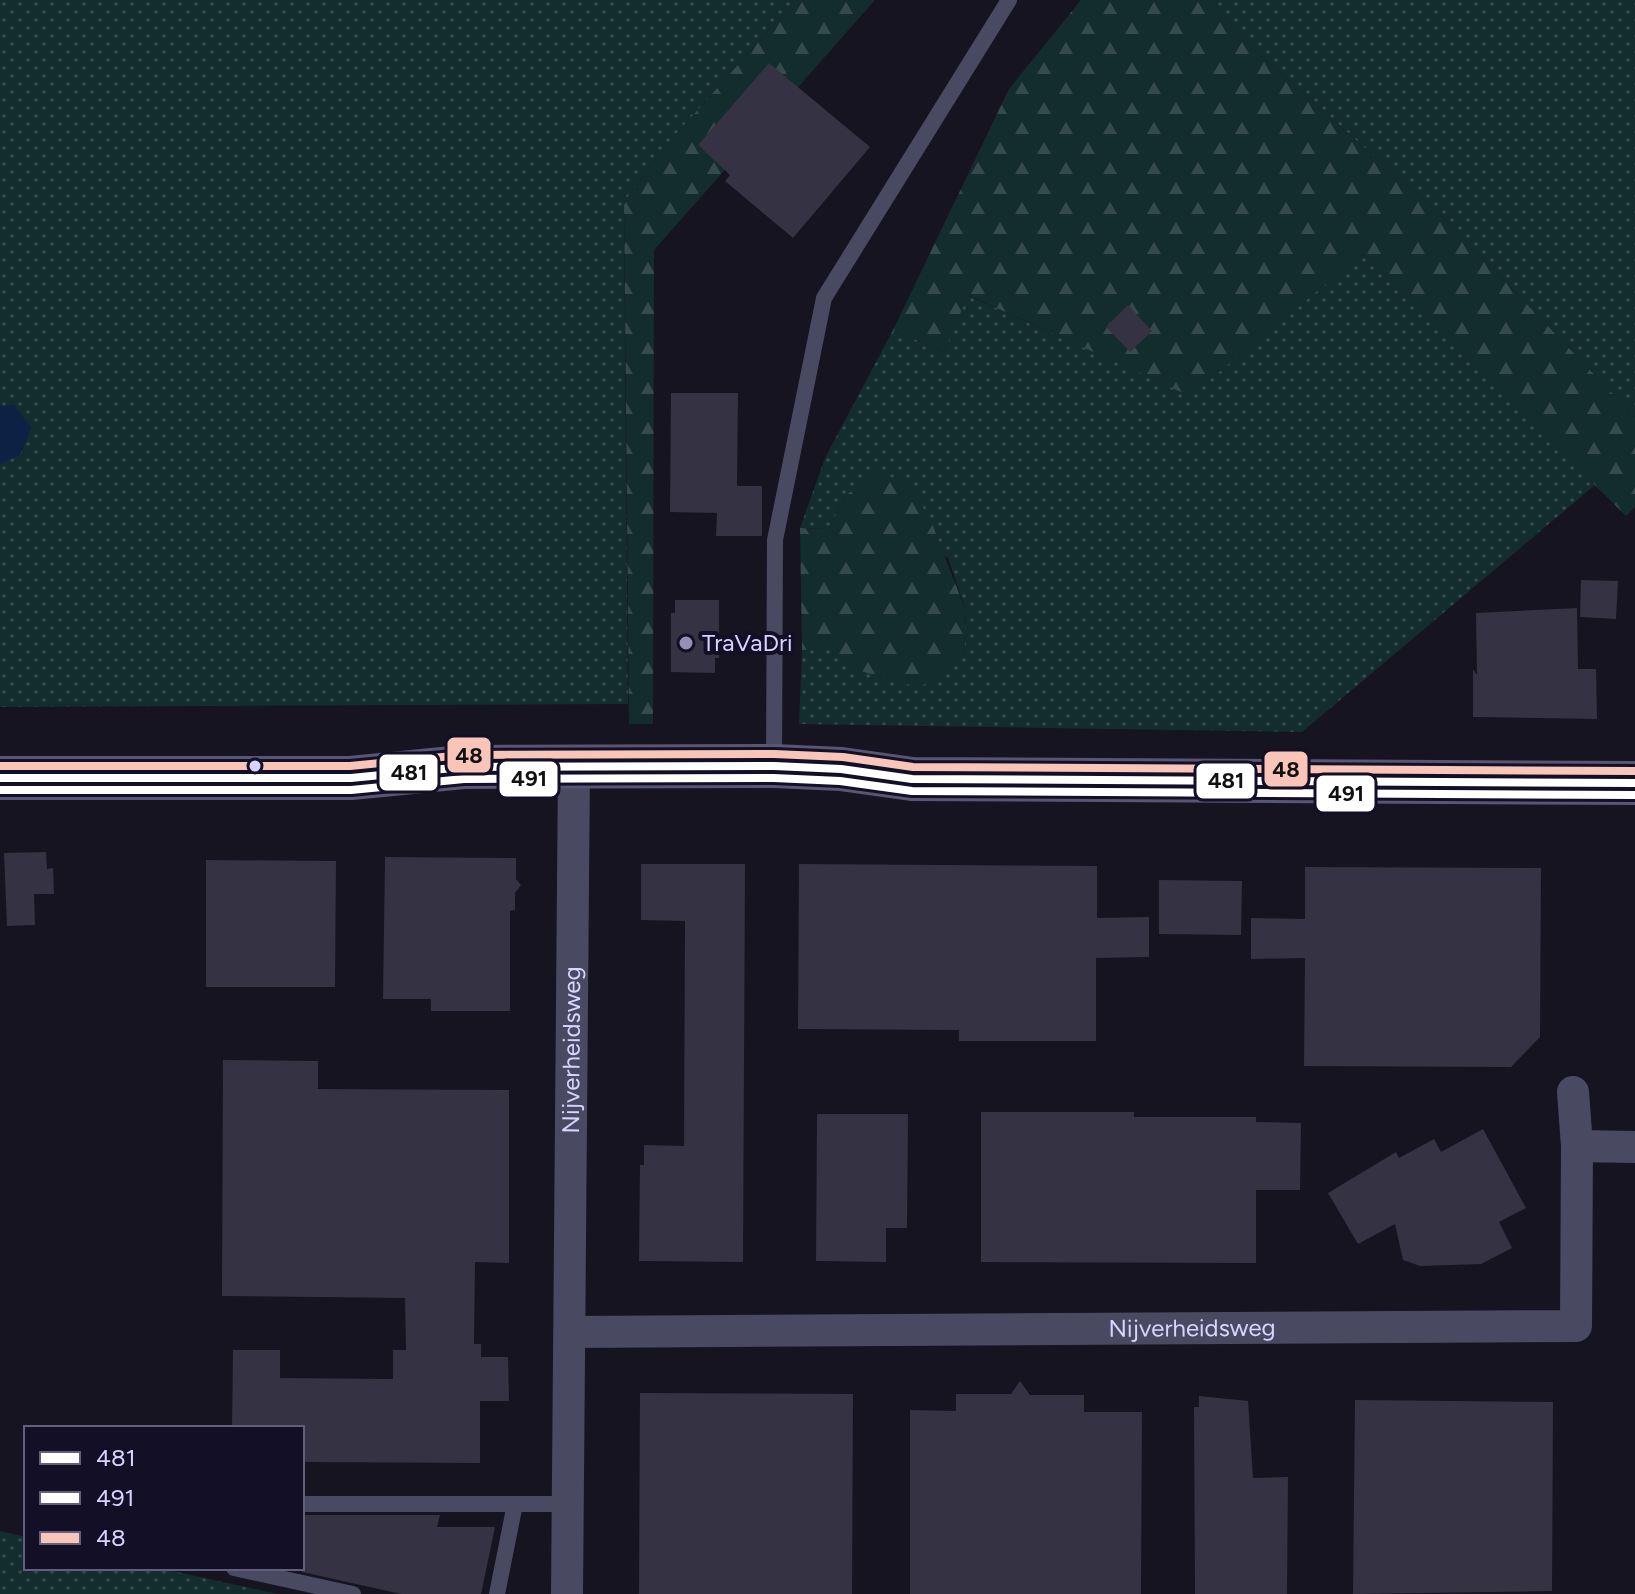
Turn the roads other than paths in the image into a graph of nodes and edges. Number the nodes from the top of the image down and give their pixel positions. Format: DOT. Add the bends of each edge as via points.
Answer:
graph roads {
  1 [pos="1009,0"];
  2 [pos="574,766"];
  3 [pos="774,766"];
  4 [pos="0,778"];
  5 [pos="1635,783"];
  6 [pos="1573,1092"];
  7 [pos="1577,1146"];
  8 [pos="1635,1147"];
  9 [pos="572,1332"];
  10 [pos="304,1504"];
  11 [pos="515,1504"];
  12 [pos="569,1504"];
  13 [pos="243,1570"];
  14 [pos="353,1594"];
  15 [pos="497,1594"];
  16 [pos="567,1594"];
  1 -- 3 [label="lane" via="824,298 775,540"];
  2 -- 3 [label="main road"];
  2 -- 4 [label="main road" via="463,767 351,778"];
  2 -- 9 [label="street, Nijverheidsweg"];
  3 -- 5 [label="main road" via="912,779"];
  6 -- 7 [label="street, Nijverheidsweg"];
  7 -- 8 [label="street"];
  7 -- 9 [label="street, Nijverheidsweg" via="1576,1326"];
  9 -- 12 [label="street, Nijverheidsweg"];
  10 -- 11 [label="lane"];
  11 -- 12 [label="lane"];
  11 -- 15 [label="lane"];
  12 -- 16 [label="street, Nijverheidsweg"];
  13 -- 14 [label="lane"];
}
